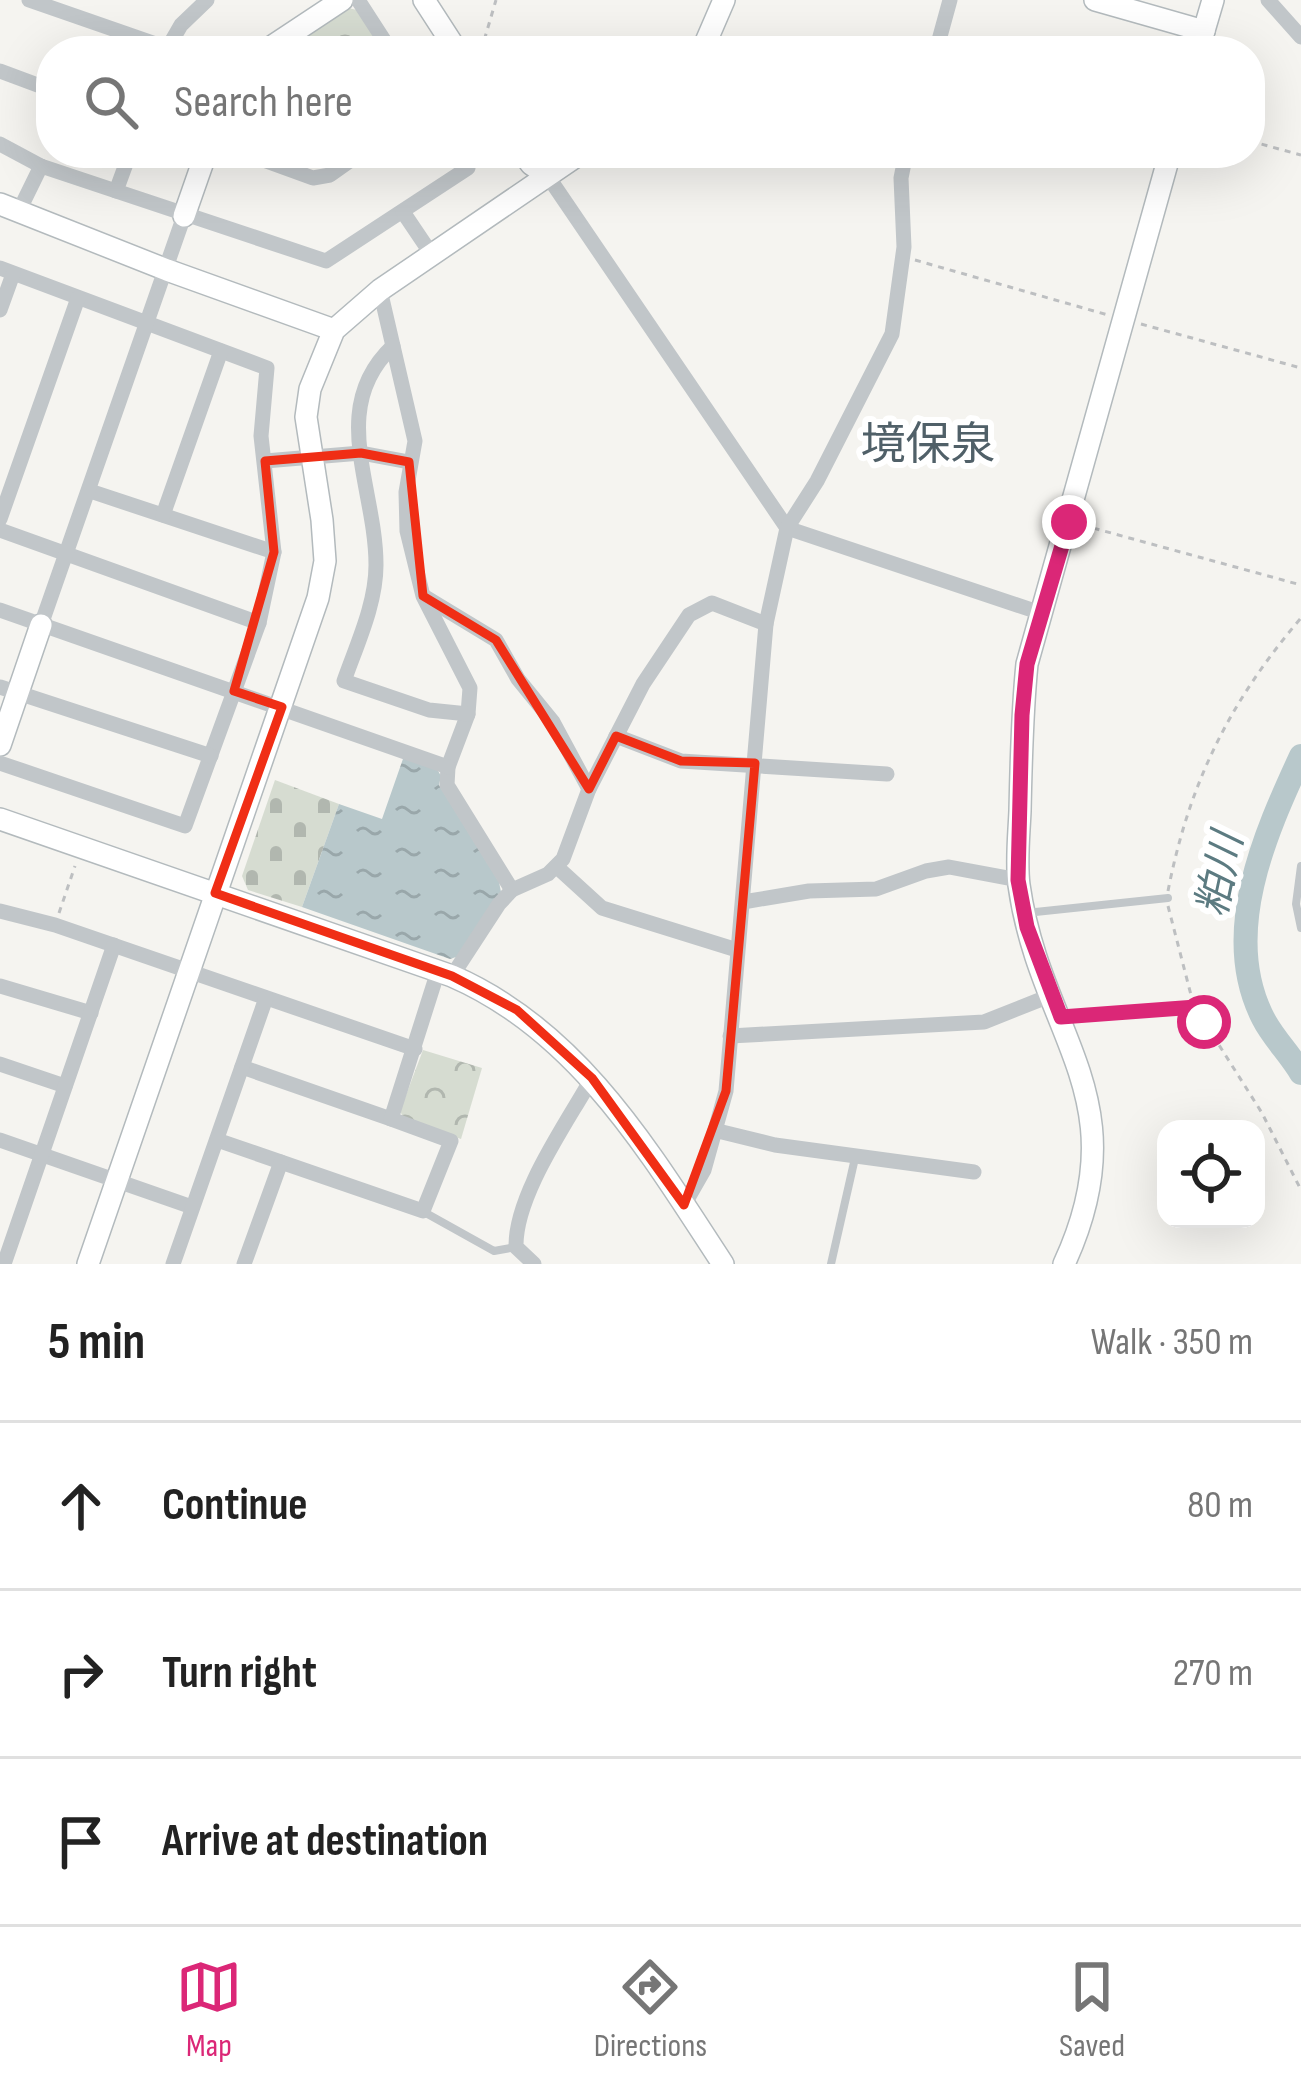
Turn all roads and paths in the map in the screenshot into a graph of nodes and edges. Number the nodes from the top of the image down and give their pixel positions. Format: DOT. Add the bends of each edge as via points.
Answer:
graph roads {
  1 [pos="28,0"];
  2 [pos="207,0"];
  3 [pos="342,0"];
  4 [pos="358,0"];
  5 [pos="424,0"];
  6 [pos="496,0"];
  7 [pos="724,0"];
  8 [pos="950,0"];
  9 [pos="1095,0"];
  10 [pos="1213,0"];
  11 [pos="1268,0"];
  12 [pos="71,8"];
  13 [pos="137,36"];
  14 [pos="177,36"];
  15 [pos="288,36"];
  16 [pos="381,36"];
  17 [pos="447,36"];
  18 [pos="485,36"];
  19 [pos="708,36"];
  20 [pos="940,36"];
  21 [pos="1188,36"];
  22 [pos="1202,36"];
  23 [pos="1301,37"];
  24 [pos="0,71"];
  25 [pos="36,84"];
  26 [pos="0,144"];
  27 [pos="1265,145"];
  28 [pos="1301,155"];
  29 [pos="36,163"];
  30 [pos="39,168"];
  31 [pos="47,168"];
  32 [pos="124,168"];
  33 [pos="201,168"];
  34 [pos="285,168"];
  35 [pos="340,168"];
  36 [pos="468,168"];
  37 [pos="539,168"];
  38 [pos="558,168"];
  39 [pos="903,168"];
  40 [pos="1166,168"];
  41 [pos="547,175"];
  42 [pos="116,191"];
  43 [pos="9,208"];
  44 [pos="403,212"];
  45 [pos="184,216"];
  46 [pos="433,255"];
  47 [pos="903,259"];
  48 [pos="167,270"];
  49 [pos="6,271"];
  50 [pos="380,290"];
  51 [pos="78,298"];
  52 [pos="0,310"];
  53 [pos="1125,319"];
  54 [pos="148,323"];
  55 [pos="334,330"];
  56 [pos="394,346"];
  57 [pos="221,351"];
  58 [pos="1301,368"];
  59 [pos="361,453"];
  60 [pos="312,457"];
  61 [pos="265,461"];
  62 [pos="409,462"];
  63 [pos="90,490"];
  64 [pos="163,515"];
  65 [pos="0,519"];
  66 [pos="1069,522"];
  67 [pos="787,528"];
  68 [pos="0,530"];
  69 [pos="274,552"];
  70 [pos="67,554"];
  71 [pos="1301,585"];
  72 [pos="423,596"];
  73 [pos="0,610"];
  74 [pos="1044,614"];
  75 [pos="1301,618"];
  76 [pos="259,623"];
  77 [pos="766,624"];
  78 [pos="41,625"];
  79 [pos="9,690"];
  80 [pos="234,691"];
  81 [pos="282,707"];
  82 [pos="468,714"];
  83 [pos="616,736"];
  84 [pos="0,745"];
  85 [pos="211,756"];
  86 [pos="0,763"];
  87 [pos="755,763"];
  88 [pos="448,767"];
  89 [pos="887,774"];
  90 [pos="589,789"];
  91 [pos="0,819"];
  92 [pos="81,847"];
  93 [pos="1301,866"];
  94 [pos="557,867"];
  95 [pos="1018,880"];
  96 [pos="512,890"];
  97 [pos="215,893"];
  98 [pos="1168,898"];
  99 [pos="743,902"];
  100 [pos="0,911"];
  101 [pos="1024,913"];
  102 [pos="55,925"];
  103 [pos="1301,928"];
  104 [pos="114,945"];
  105 [pos="737,950"];
  106 [pos="190,971"];
  107 [pos="445,974"];
  108 [pos="0,986"];
  109 [pos="1052,995"];
  110 [pos="266,998"];
  111 [pos="1196,1007"];
  112 [pos="91,1012"];
  113 [pos="1061,1017"];
  114 [pos="730,1036"];
  115 [pos="415,1049"];
  116 [pos="0,1064"];
  117 [pos="242,1067"];
  118 [pos="592,1078"];
  119 [pos="65,1086"];
  120 [pos="391,1119"];
  121 [pos="718,1131"];
  122 [pos="0,1140"];
  123 [pos="217,1140"];
  124 [pos="41,1156"];
  125 [pos="855,1158"];
  126 [pos="281,1162"];
  127 [pos="974,1172"];
  128 [pos="117,1181"];
  129 [pos="1301,1190"];
  130 [pos="684,1205"];
  131 [pos="192,1207"];
  132 [pos="423,1211"];
  133 [pos="0,1220"];
  134 [pos="17,1226"];
  135 [pos="516,1247"];
  136 [pos="4,1264"];
  137 [pos="88,1264"];
  138 [pos="172,1264"];
  139 [pos="244,1264"];
  140 [pos="533,1264"];
  141 [pos="550,1264"];
  142 [pos="723,1264"];
  143 [pos="831,1264"];
  144 [pos="1064,1264"];
  1 -- 12 [label="street"];
  2 -- 14 [label="street"];
  3 -- 15 [label="street"];
  4 -- 16 [label="street"];
  5 -- 17 [label="street"];
  6 -- 18 [label="path"];
  7 -- 19 [label="street"];
  8 -- 20 [label="street"];
  9 -- 21 [label="street"];
  10 -- 22 [label="street"];
  11 -- 23 [label="street"];
  12 -- 13 [label="street"];
  24 -- 25 [label="street"];
  26 -- 29 [label="street"];
  27 -- 28 [label="path"];
  30 -- 43 [label="street"];
  31 -- 42 [label="street"];
  32 -- 42 [label="street"];
  33 -- 45 [label="street"];
  34 -- 35 [label="street" via="313,178"];
  36 -- 44 [label="street"];
  37 -- 41 [label="street"];
  38 -- 41 [label="street"];
  39 -- 47 [label="street"];
  40 -- 53 [label="street"];
  41 -- 46 [label="street"];
  41 -- 67 [label="street"];
  42 -- 45 [label="street"];
  43 -- 48 [label="street"];
  44 -- 45 [label="street" via="326,261"];
  44 -- 46 [label="street"];
  45 -- 48 [label="street"];
  46 -- 50 [label="street"];
  47 -- 53 [label="path"];
  47 -- 67 [label="street" via="892,334"];
  48 -- 54 [label="street"];
  48 -- 55 [label="street"];
  49 -- 51 [label="street"];
  49 -- 52 [label="street"];
  50 -- 55 [label="street"];
  50 -- 56 [label="street"];
  51 -- 54 [label="street"];
  51 -- 65 [label="street"];
  53 -- 58 [label="path"];
  53 -- 66 [label="street"];
  54 -- 57 [label="street"];
  54 -- 63 [label="street"];
  55 -- 60 [label="street" via="310,389"];
  56 -- 59 [label="street" via="360,392"];
  56 -- 62 [label="street" via="415,440"];
  57 -- 61 [label="street" via="267,368"];
  57 -- 64 [label="street"];
  59 -- 60 [label="street"];
  59 -- 62 [label="street"];
  59 -- 82 [label="street" via="376,566 344,681 429,710"];
  60 -- 61 [label="street"];
  60 -- 81 [label="street" via="325,561"];
  61 -- 69 [label="street"];
  62 -- 72 [label="street" via="407,530"];
  63 -- 64 [label="street"];
  63 -- 70 [label="street"];
  64 -- 69 [label="street"];
  66 -- 71 [label="path"];
  66 -- 74 [label="street"];
  67 -- 74 [label="street"];
  67 -- 77 [label="street"];
  68 -- 70 [label="street"];
  69 -- 76 [label="street"];
  70 -- 76 [label="street"];
  70 -- 78 [label="street"];
  72 -- 82 [label="street" via="470,688"];
  72 -- 90 [label="street" via="496,640"];
  73 -- 78 [label="street"];
  74 -- 95 [label="street" via="1022,715"];
  75 -- 98 [label="path" via="1228,717 1198,781"];
  76 -- 80 [label="street"];
  77 -- 83 [label="street" via="712,603 689,615"];
  77 -- 87 [label="street"];
  78 -- 79 [label="street"];
  78 -- 80 [label="street"];
  79 -- 84 [label="street"];
  79 -- 85 [label="street"];
  80 -- 81 [label="street"];
  80 -- 85 [label="street"];
  81 -- 88 [label="street"];
  81 -- 97 [label="street"];
  82 -- 88 [label="street"];
  83 -- 87 [label="street" via="682,761"];
  83 -- 90 [label="street"];
  85 -- 86 [label="street" via="185,826"];
  87 -- 89 [label="street"];
  87 -- 99 [label="street"];
  88 -- 96 [label="street" via="447,785"];
  90 -- 94 [label="street"];
  91 -- 92 [label="street"];
  92 -- 97 [label="street"];
  92 -- 102 [label="path"];
  93 -- 103 [label="lane"];
  94 -- 96 [label="street"];
  94 -- 105 [label="street" via="602,908"];
  95 -- 99 [label="street" via="949,867 876,889"];
  95 -- 101 [label="street"];
  96 -- 107 [label="street"];
  97 -- 106 [label="street"];
  97 -- 107 [label="street"];
  98 -- 101 [label="lane"];
  98 -- 111 [label="path"];
  99 -- 105 [label="street"];
  100 -- 102 [label="street"];
  101 -- 109 [label="street"];
  102 -- 104 [label="street"];
  104 -- 106 [label="street"];
  104 -- 112 [label="street"];
  105 -- 114 [label="street"];
  106 -- 110 [label="street"];
  106 -- 128 [label="street"];
  107 -- 115 [label="street"];
  107 -- 118 [label="street" via="517,1010"];
  108 -- 112 [label="street"];
  109 -- 113 [label="street"];
  109 -- 114 [label="street" via="984,1022"];
  110 -- 115 [label="street"];
  110 -- 117 [label="street"];
  111 -- 113 [label="lane"];
  111 -- 129 [label="path"];
  112 -- 119 [label="street"];
  113 -- 144 [label="street" via="1096,1153"];
  114 -- 121 [label="street"];
  115 -- 120 [label="street"];
  116 -- 119 [label="street"];
  117 -- 120 [label="street"];
  117 -- 123 [label="street"];
  118 -- 130 [label="street"];
  118 -- 135 [label="street" via="538,1176"];
  119 -- 124 [label="street"];
  120 -- 132 [label="street" via="451,1141"];
  121 -- 125 [label="street"];
  121 -- 130 [label="street"];
  122 -- 124 [label="street"];
  123 -- 126 [label="street"];
  123 -- 131 [label="street"];
  124 -- 128 [label="street"];
  124 -- 134 [label="street"];
  125 -- 127 [label="street"];
  125 -- 143 [label="lane"];
  126 -- 132 [label="street"];
  126 -- 139 [label="street"];
  128 -- 131 [label="street"];
  128 -- 137 [label="street"];
  130 -- 142 [label="street"];
  131 -- 138 [label="street"];
  132 -- 135 [label="lane" via="494,1251"];
  133 -- 134 [label="street"];
  134 -- 136 [label="street"];
  135 -- 140 [label="street"];
  140 -- 141 [label="street"];
}
